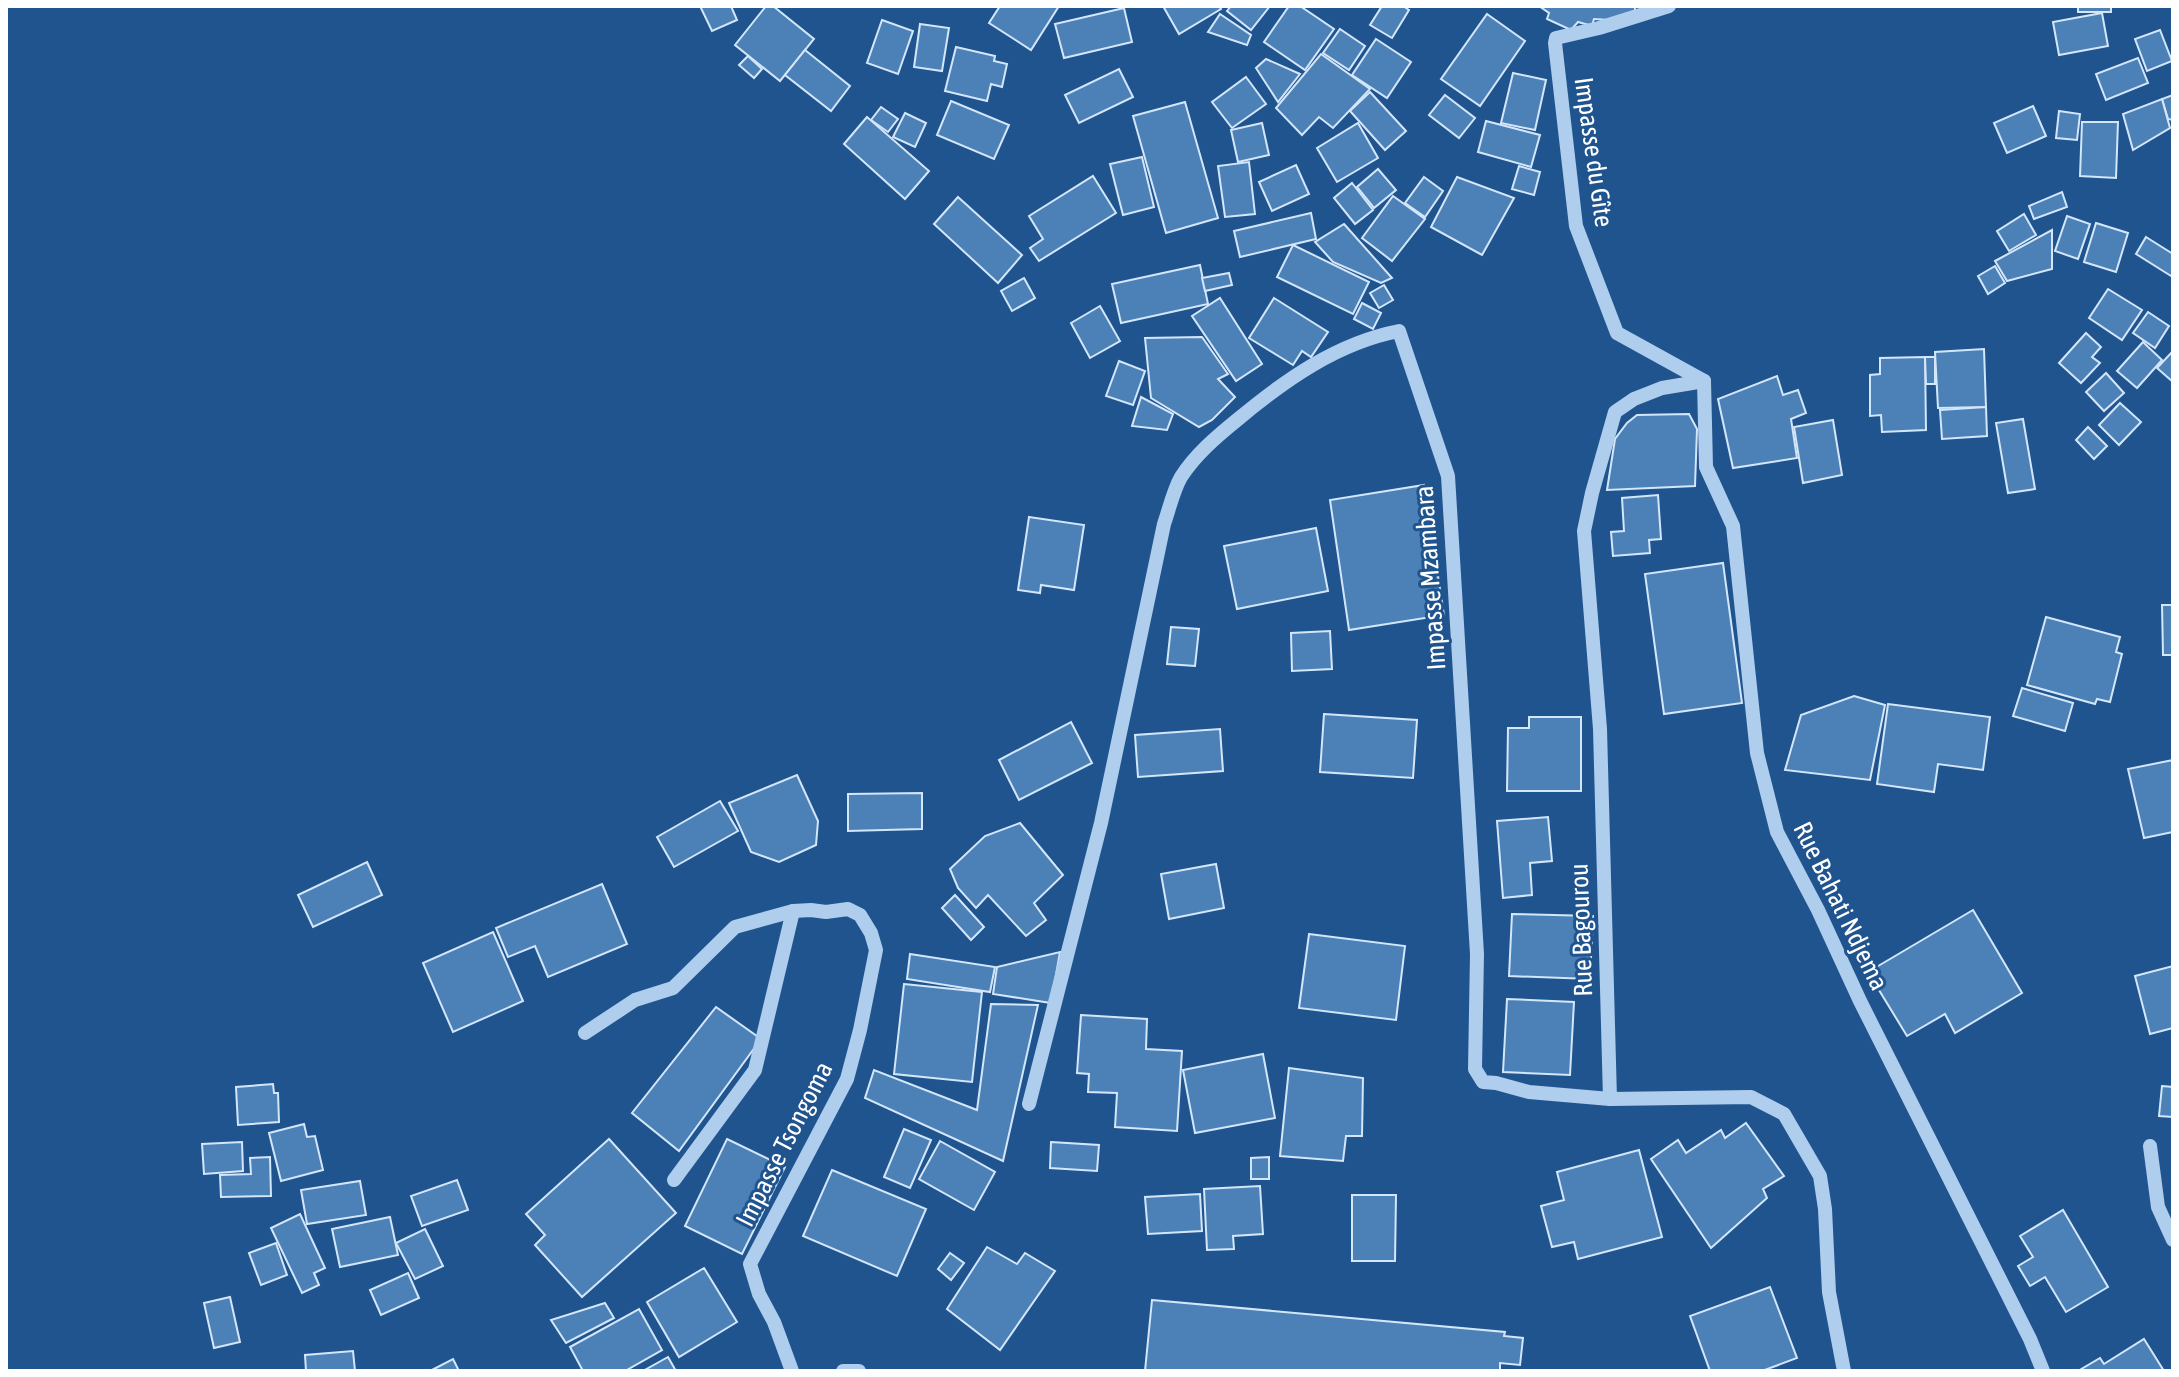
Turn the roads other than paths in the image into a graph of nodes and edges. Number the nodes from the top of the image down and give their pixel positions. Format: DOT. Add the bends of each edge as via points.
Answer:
graph roads {
  1 [pos="1669,6"];
  2 [pos="1704,381"];
  3 [pos="793,911"];
  4 [pos="585,1033"];
  5 [pos="1610,1099"];
  6 [pos="1029,1104"];
  7 [pos="2150,1146"];
  8 [pos="674,1180"];
  9 [pos="2173,1240"];
  10 [pos="792,1371"];
  11 [pos="1844,1371"];
  12 [pos="2043,1371"];
  1 -- 2 [label="street, Impasse du Gîte" via="1556,38 1555,43 1576,226 1617,333"];
  2 -- 5 [label="street, Rue Bagourou" via="1662,388 1615,412 1584,531 1600,729"];
  2 -- 12 [label="street, Rue Bahati Ndjema" via="1706,467 1733,526 1757,753 1777,832"];
  3 -- 4 [label="street, Impasse Tsongoma" via="735,927 673,988 635,1000"];
  3 -- 8 [label="street" via="755,1070"];
  3 -- 10 [label="street, Impasse Tsongoma" via="848,909 860,915 876,950 847,1079 750,1264"];
  5 -- 6 [label="street, Impasse Mzambara" via="1483,1082 1475,1069 1477,954 1448,476 1399,331 1335,353 1277,386 1210,442 1180,479 1164,524 1101,823"];
  5 -- 11 [label="street" via="1751,1097 1784,1114 1820,1176 1829,1292"];
  7 -- 9 [label="street" via="2158,1207"];
}
